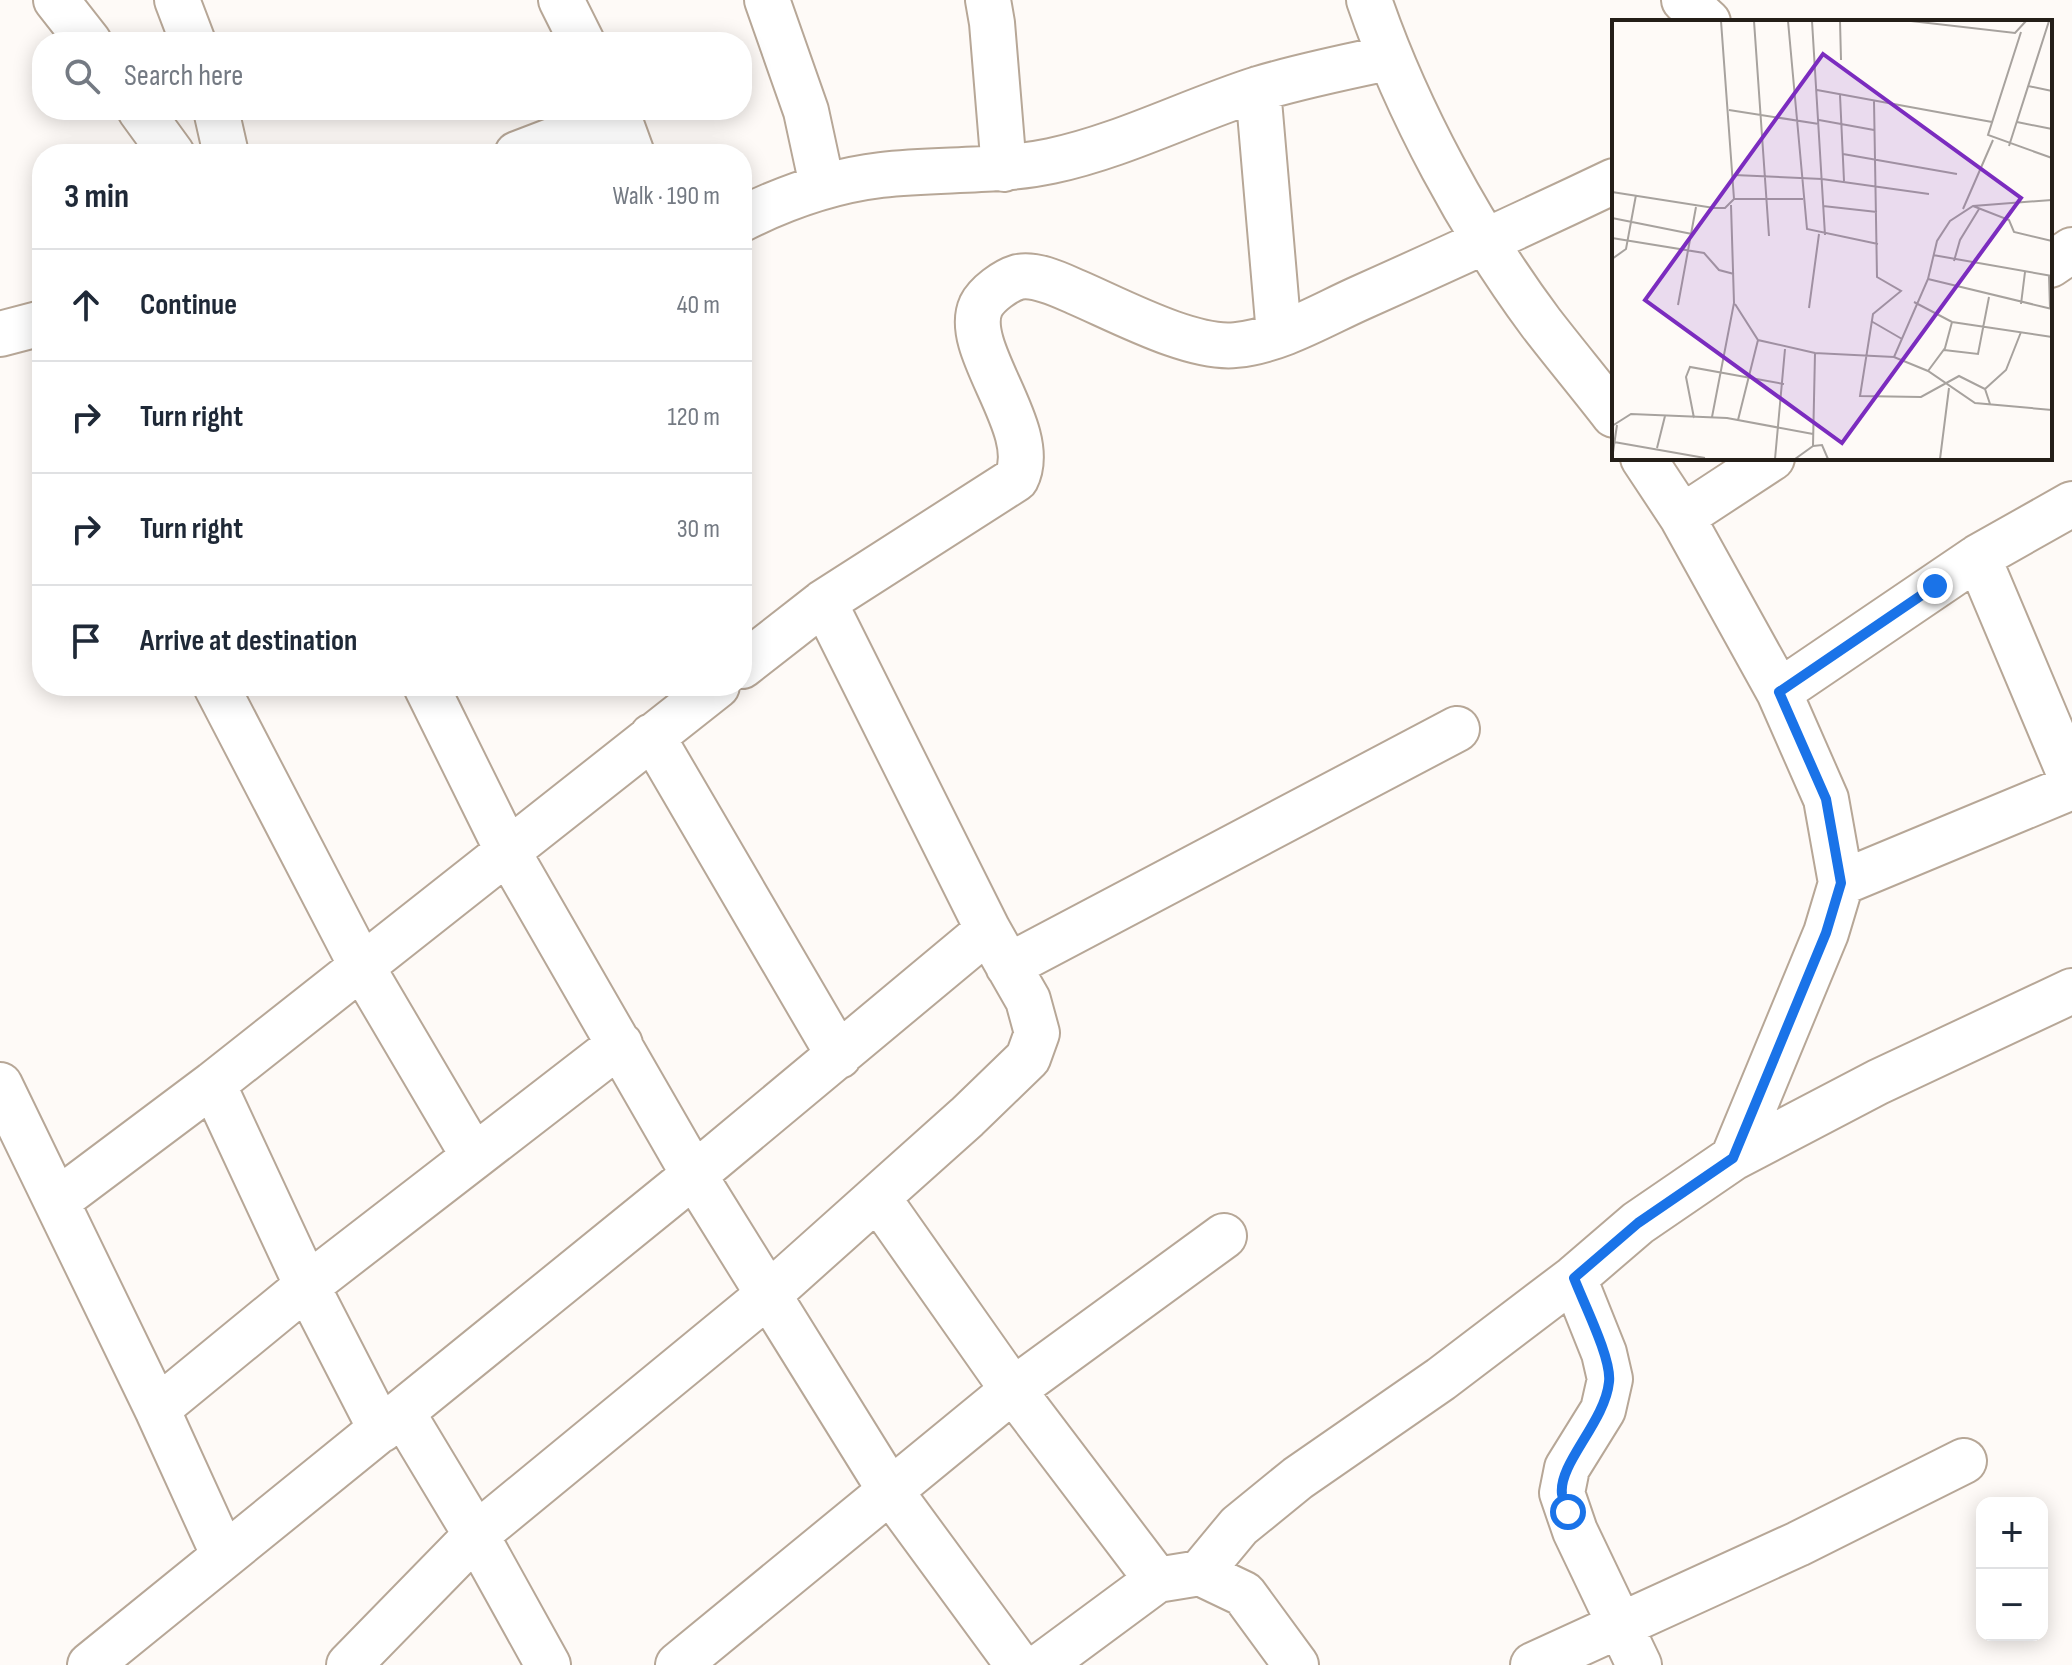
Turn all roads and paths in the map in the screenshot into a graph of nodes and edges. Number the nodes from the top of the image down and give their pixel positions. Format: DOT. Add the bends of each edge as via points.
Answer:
graph roads {
  1 [pos="56,0"];
  2 [pos="177,0"];
  3 [pos="561,0"];
  4 [pos="767,0"];
  5 [pos="988,0"];
  6 [pos="1369,0"];
  7 [pos="1684,0"];
  8 [pos="1706,20"];
  9 [pos="81,32"];
  10 [pos="189,32"];
  11 [pos="577,32"];
  12 [pos="1388,58"];
  13 [pos="1258,89"];
  14 [pos="147,120"];
  15 [pos="218,120"];
  16 [pos="622,126"];
  17 [pos="165,144"];
  18 [pos="224,144"];
  19 [pos="554,144"];
  20 [pos="1004,169"];
  21 [pos="1612,182"];
  22 [pos="822,185"];
  23 [pos="752,215"];
  24 [pos="1487,242"];
  25 [pos="2072,250"];
  26 [pos="2052,264"];
  27 [pos="32,326"];
  28 [pos="0,334"];
  29 [pos="1279,334"];
  30 [pos="1612,412"];
  31 [pos="1644,460"];
  32 [pos="1769,460"];
  33 [pos="2072,504"];
  34 [pos="1682,517"];
  35 [pos="1978,557"];
  36 [pos="824,602"];
  37 [pos="752,658"];
  38 [pos="1779,692"];
  39 [pos="221,696"];
  40 [pos="431,696"];
  41 [pos="704,696"];
  42 [pos="1457,729"];
  43 [pos="652,736"];
  44 [pos="2072,780"];
  45 [pos="2072,787"];
  46 [pos="508,852"];
  47 [pos="1841,883"];
  48 [pos="998,948"];
  49 [pos="362,967"];
  50 [pos="2072,991"];
  51 [pos="620,1044"];
  52 [pos="839,1056"];
  53 [pos="213,1084"];
  54 [pos="0,1085"];
  55 [pos="474,1157"];
  56 [pos="1733,1158"];
  57 [pos="694,1175"];
  58 [pos="878,1198"];
  59 [pos="57,1201"];
  60 [pos="1224,1236"];
  61 [pos="1574,1278"];
  62 [pos="307,1286"];
  63 [pos="768,1295"];
  64 [pos="1013,1390"];
  65 [pos="157,1409"];
  66 [pos="391,1421"];
  67 [pos="1964,1461"];
  68 [pos="891,1492"];
  69 [pos="476,1535"];
  70 [pos="224,1556"];
  71 [pos="1200,1573"];
  72 [pos="1157,1580"];
  73 [pos="1619,1625"];
  74 [pos="90,1665"];
  75 [pos="349,1665"];
  76 [pos="548,1665"];
  77 [pos="678,1665"];
  78 [pos="1018,1665"];
  79 [pos="1042,1665"];
  80 [pos="1296,1665"];
  81 [pos="1533,1665"];
  82 [pos="1639,1665"];
  1 -- 9 [label="street"];
  2 -- 10 [label="street"];
  3 -- 11 [label="street"];
  4 -- 22 [label="street" via="806,111"];
  5 -- 20 [label="street"];
  6 -- 12 [label="street"];
  7 -- 8 [label="street"];
  12 -- 13 [label="street"];
  12 -- 24 [label="street"];
  13 -- 20 [label="street" via="1133,136 1053,161"];
  13 -- 29 [label="street"];
  14 -- 17 [label="street"];
  15 -- 18 [label="street"];
  16 -- 19 [label="street"];
  20 -- 22 [label="street" via="882,175"];
  21 -- 24 [label="street"];
  22 -- 23 [label="street"];
  24 -- 29 [label="street"];
  24 -- 30 [label="street" via="1540,322"];
  25 -- 26 [label="street"];
  27 -- 28 [label="street"];
  29 -- 36 [label="street" via="1235,346 1194,342 1048,280 1020,277 996,289 980,307 978,328 1021,442 1023,465 1016,479"];
  31 -- 34 [label="street"];
  32 -- 34 [label="street"];
  33 -- 35 [label="street"];
  34 -- 38 [label="street"];
  35 -- 38 [label="street"];
  35 -- 44 [label="street"];
  36 -- 37 [label="street"];
  36 -- 48 [label="street"];
  38 -- 47 [label="street" via="1826,799"];
  39 -- 49 [label="street"];
  40 -- 46 [label="street"];
  41 -- 43 [label="street"];
  42 -- 48 [label="street"];
  43 -- 46 [label="street"];
  43 -- 52 [label="street"];
  45 -- 47 [label="street"];
  46 -- 49 [label="street"];
  46 -- 51 [label="street"];
  47 -- 56 [label="street" via="1826,933"];
  48 -- 52 [label="street"];
  48 -- 58 [label="street" via="1028,1000 1037,1033 1028,1058"];
  49 -- 53 [label="street"];
  49 -- 55 [label="street"];
  50 -- 56 [label="street" via="1878,1082"];
  51 -- 55 [label="street"];
  51 -- 57 [label="street"];
  52 -- 57 [label="street"];
  53 -- 59 [label="street"];
  53 -- 62 [label="street"];
  54 -- 59 [label="street"];
  55 -- 62 [label="street"];
  56 -- 61 [label="street" via="1638,1223"];
  57 -- 63 [label="street"];
  57 -- 66 [label="street"];
  58 -- 63 [label="street"];
  58 -- 64 [label="street"];
  59 -- 65 [label="street"];
  60 -- 64 [label="street"];
  61 -- 71 [label="street" via="1298,1478 1239,1526"];
  61 -- 73 [label="street" via="1610,1379 1603,1410 1567,1468 1562,1493"];
  62 -- 65 [label="street"];
  62 -- 66 [label="street"];
  63 -- 68 [label="street"];
  63 -- 69 [label="street"];
  64 -- 68 [label="street"];
  64 -- 72 [label="street"];
  65 -- 70 [label="street"];
  66 -- 69 [label="street"];
  66 -- 70 [label="street"];
  67 -- 73 [label="street"];
  68 -- 77 [label="street"];
  68 -- 78 [label="street"];
  69 -- 75 [label="street"];
  69 -- 76 [label="street"];
  70 -- 74 [label="street"];
  71 -- 72 [label="street"];
  71 -- 80 [label="street" via="1244,1594"];
  72 -- 79 [label="street"];
  73 -- 81 [label="street"];
  73 -- 82 [label="street"];
}
